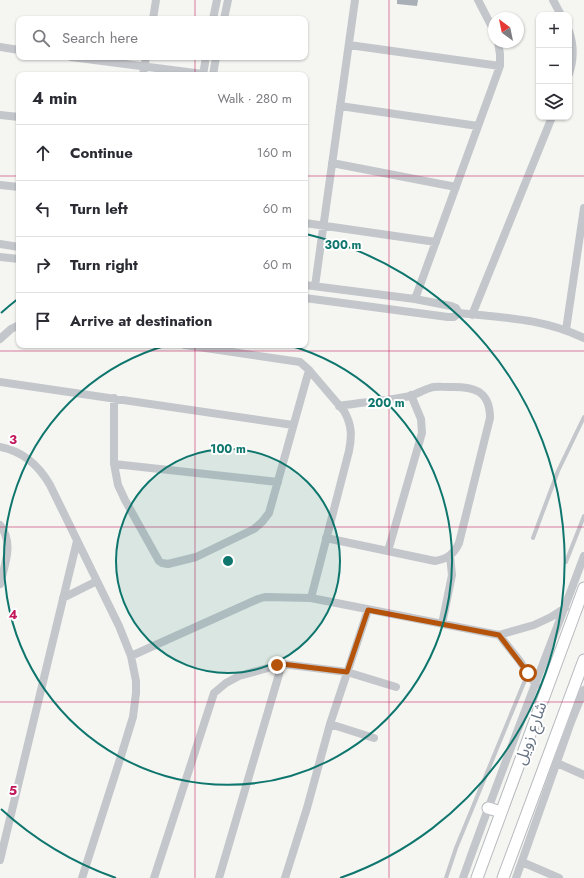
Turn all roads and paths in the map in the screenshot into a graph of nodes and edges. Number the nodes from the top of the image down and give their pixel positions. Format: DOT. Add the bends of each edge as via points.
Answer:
graph roads {
  1 [pos="156,0"];
  2 [pos="217,0"];
  3 [pos="228,0"];
  4 [pos="355,0"];
  5 [pos="478,0"];
  6 [pos="553,0"];
  7 [pos="559,12"];
  8 [pos="153,16"];
  9 [pos="214,16"];
  10 [pos="225,16"];
  11 [pos="488,19"];
  12 [pos="572,43"];
  13 [pos="349,45"];
  14 [pos="0,47"];
  15 [pos="499,48"];
  16 [pos="16,50"];
  17 [pos="87,60"];
  18 [pos="146,60"];
  19 [pos="206,60"];
  20 [pos="216,60"];
  21 [pos="500,66"];
  22 [pos="572,66"];
  23 [pos="144,71"];
  24 [pos="159,72"];
  25 [pos="204,72"];
  26 [pos="214,72"];
  27 [pos="340,106"];
  28 [pos="0,115"];
  29 [pos="16,117"];
  30 [pos="551,120"];
  31 [pos="478,126"];
  32 [pos="332,163"];
  33 [pos="0,185"];
  34 [pos="16,187"];
  35 [pos="456,187"];
  36 [pos="584,208"];
  37 [pos="308,223"];
  38 [pos="324,226"];
  39 [pos="436,242"];
  40 [pos="0,244"];
  41 [pos="16,247"];
  42 [pos="0,257"];
  43 [pos="16,259"];
  44 [pos="308,285"];
  45 [pos="315,286"];
  46 [pos="308,298"];
  47 [pos="415,300"];
  48 [pos="459,313"];
  49 [pos="472,315"];
  50 [pos="16,326"];
  51 [pos="566,330"];
  52 [pos="584,338"];
  53 [pos="0,339"];
  54 [pos="206,348"];
  55 [pos="309,370"];
  56 [pos="0,382"];
  57 [pos="411,396"];
  58 [pos="114,398"];
  59 [pos="339,406"];
  60 [pos="584,417"];
  61 [pos="293,425"];
  62 [pos="0,447"];
  63 [pos="114,464"];
  64 [pos="278,482"];
  65 [pos="584,516"];
  66 [pos="0,525"];
  67 [pos="326,538"];
  68 [pos="533,538"];
  69 [pos="77,541"];
  70 [pos="388,551"];
  71 [pos="450,556"];
  72 [pos="584,556"];
  73 [pos="566,562"];
  74 [pos="97,581"];
  75 [pos="0,584"];
  76 [pos="584,588"];
  77 [pos="63,598"];
  78 [pos="311,598"];
  79 [pos="565,608"];
  80 [pos="368,610"];
  81 [pos="442,624"];
  82 [pos="499,635"];
  83 [pos="131,656"];
  84 [pos="584,660"];
  85 [pos="282,664"];
  86 [pos="347,672"];
  87 [pos="528,673"];
  88 [pos="536,685"];
  89 [pos="396,687"];
  90 [pos="584,690"];
  91 [pos="566,721"];
  92 [pos="330,724"];
  93 [pos="374,738"];
  94 [pos="557,764"];
  95 [pos="584,775"];
  96 [pos="488,808"];
  97 [pos="501,812"];
  98 [pos="0,860"];
  99 [pos="522,862"];
  100 [pos="157,877"];
  101 [pos="82,878"];
  102 [pos="219,878"];
  103 [pos="285,878"];
  104 [pos="446,878"];
  105 [pos="463,878"];
  106 [pos="477,878"];
  107 [pos="502,878"];
  108 [pos="516,878"];
  109 [pos="558,878"];
  1 -- 8 [label="street"];
  2 -- 9 [label="street"];
  3 -- 10 [label="street"];
  4 -- 13 [label="street"];
  5 -- 11 [label="street"];
  6 -- 7 [label="street"];
  12 -- 22 [label="street"];
  13 -- 21 [label="street"];
  13 -- 27 [label="street"];
  14 -- 16 [label="street"];
  15 -- 21 [label="street"];
  17 -- 23 [label="street"];
  18 -- 23 [label="street"];
  19 -- 25 [label="street"];
  20 -- 26 [label="street"];
  21 -- 31 [label="street"];
  23 -- 24 [label="street"];
  27 -- 31 [label="street"];
  27 -- 32 [label="street"];
  28 -- 29 [label="street"];
  30 -- 49 [label="street"];
  31 -- 35 [label="street"];
  32 -- 35 [label="street"];
  32 -- 38 [label="street"];
  33 -- 34 [label="street"];
  35 -- 39 [label="street"];
  36 -- 51 [label="street"];
  37 -- 38 [label="street"];
  38 -- 39 [label="street"];
  38 -- 45 [label="street"];
  39 -- 47 [label="street"];
  40 -- 41 [label="street"];
  42 -- 43 [label="street"];
  44 -- 45 [label="street"];
  45 -- 47 [label="street"];
  46 -- 48 [label="street" via="448,318"];
  47 -- 48 [label="street" via="451,306"];
  48 -- 49 [label="street"];
  49 -- 51 [label="street" via="539,322"];
  50 -- 53 [label="street"];
  51 -- 52 [label="street"];
  54 -- 55 [label="street" via="296,361"];
  55 -- 59 [label="street"];
  55 -- 61 [label="street"];
  56 -- 58 [label="street"];
  57 -- 59 [label="street"];
  57 -- 70 [label="street" via="421,419 422,433"];
  57 -- 71 [label="street" via="431,387 463,386 480,393 490,408 490,418 459,543"];
  58 -- 61 [label="street"];
  58 -- 63 [label="street"];
  59 -- 67 [label="street" via="347,418 352,438"];
  60 -- 68 [label="lane" via="558,471"];
  61 -- 64 [label="street"];
  62 -- 69 [label="street" via="19,454 40,470 50,484"];
  63 -- 64 [label="street"];
  63 -- 64 [label="street" via="118,485 125,500 159,560 165,564 196,557 258,526 269,513"];
  65 -- 73 [label="lane"];
  66 -- 75 [label="street" via="4,529 8,549"];
  67 -- 70 [label="street"];
  67 -- 78 [label="street"];
  69 -- 74 [label="street"];
  69 -- 77 [label="street"];
  70 -- 71 [label="street" via="435,561"];
  71 -- 81 [label="street" via="452,575"];
  72 -- 79 [label="street"];
  74 -- 77 [label="street"];
  74 -- 83 [label="street" via="120,626"];
  76 -- 97 [label="main road, شارع زويل"];
  77 -- 98 [label="street"];
  78 -- 80 [label="street"];
  78 -- 83 [label="street" via="258,599"];
  79 -- 82 [label="street" via="534,625"];
  79 -- 88 [label="street"];
  80 -- 81 [label="street"];
  80 -- 86 [label="street"];
  81 -- 82 [label="street"];
  82 -- 87 [label="street"];
  83 -- 101 [label="street" via="136,682 133,717"];
  84 -- 91 [label="main road, شارع زويل"];
  85 -- 86 [label="street"];
  85 -- 100 [label="street" via="239,676 214,693"];
  85 -- 102 [label="street"];
  86 -- 89 [label="street"];
  86 -- 92 [label="street"];
  87 -- 88 [label="street"];
  87 -- 104 [label="lane"];
  88 -- 96 [label="street"];
  90 -- 91 [label="street"];
  91 -- 94 [label="street"];
  91 -- 107 [label="main road, شارع زويل"];
  92 -- 93 [label="street"];
  92 -- 103 [label="street"];
  94 -- 95 [label="street"];
  94 -- 99 [label="street"];
  96 -- 97 [label="main road"];
  96 -- 105 [label="street"];
  97 -- 106 [label="main road, شارع زويل"];
  99 -- 108 [label="street"];
  99 -- 109 [label="street"];
}
